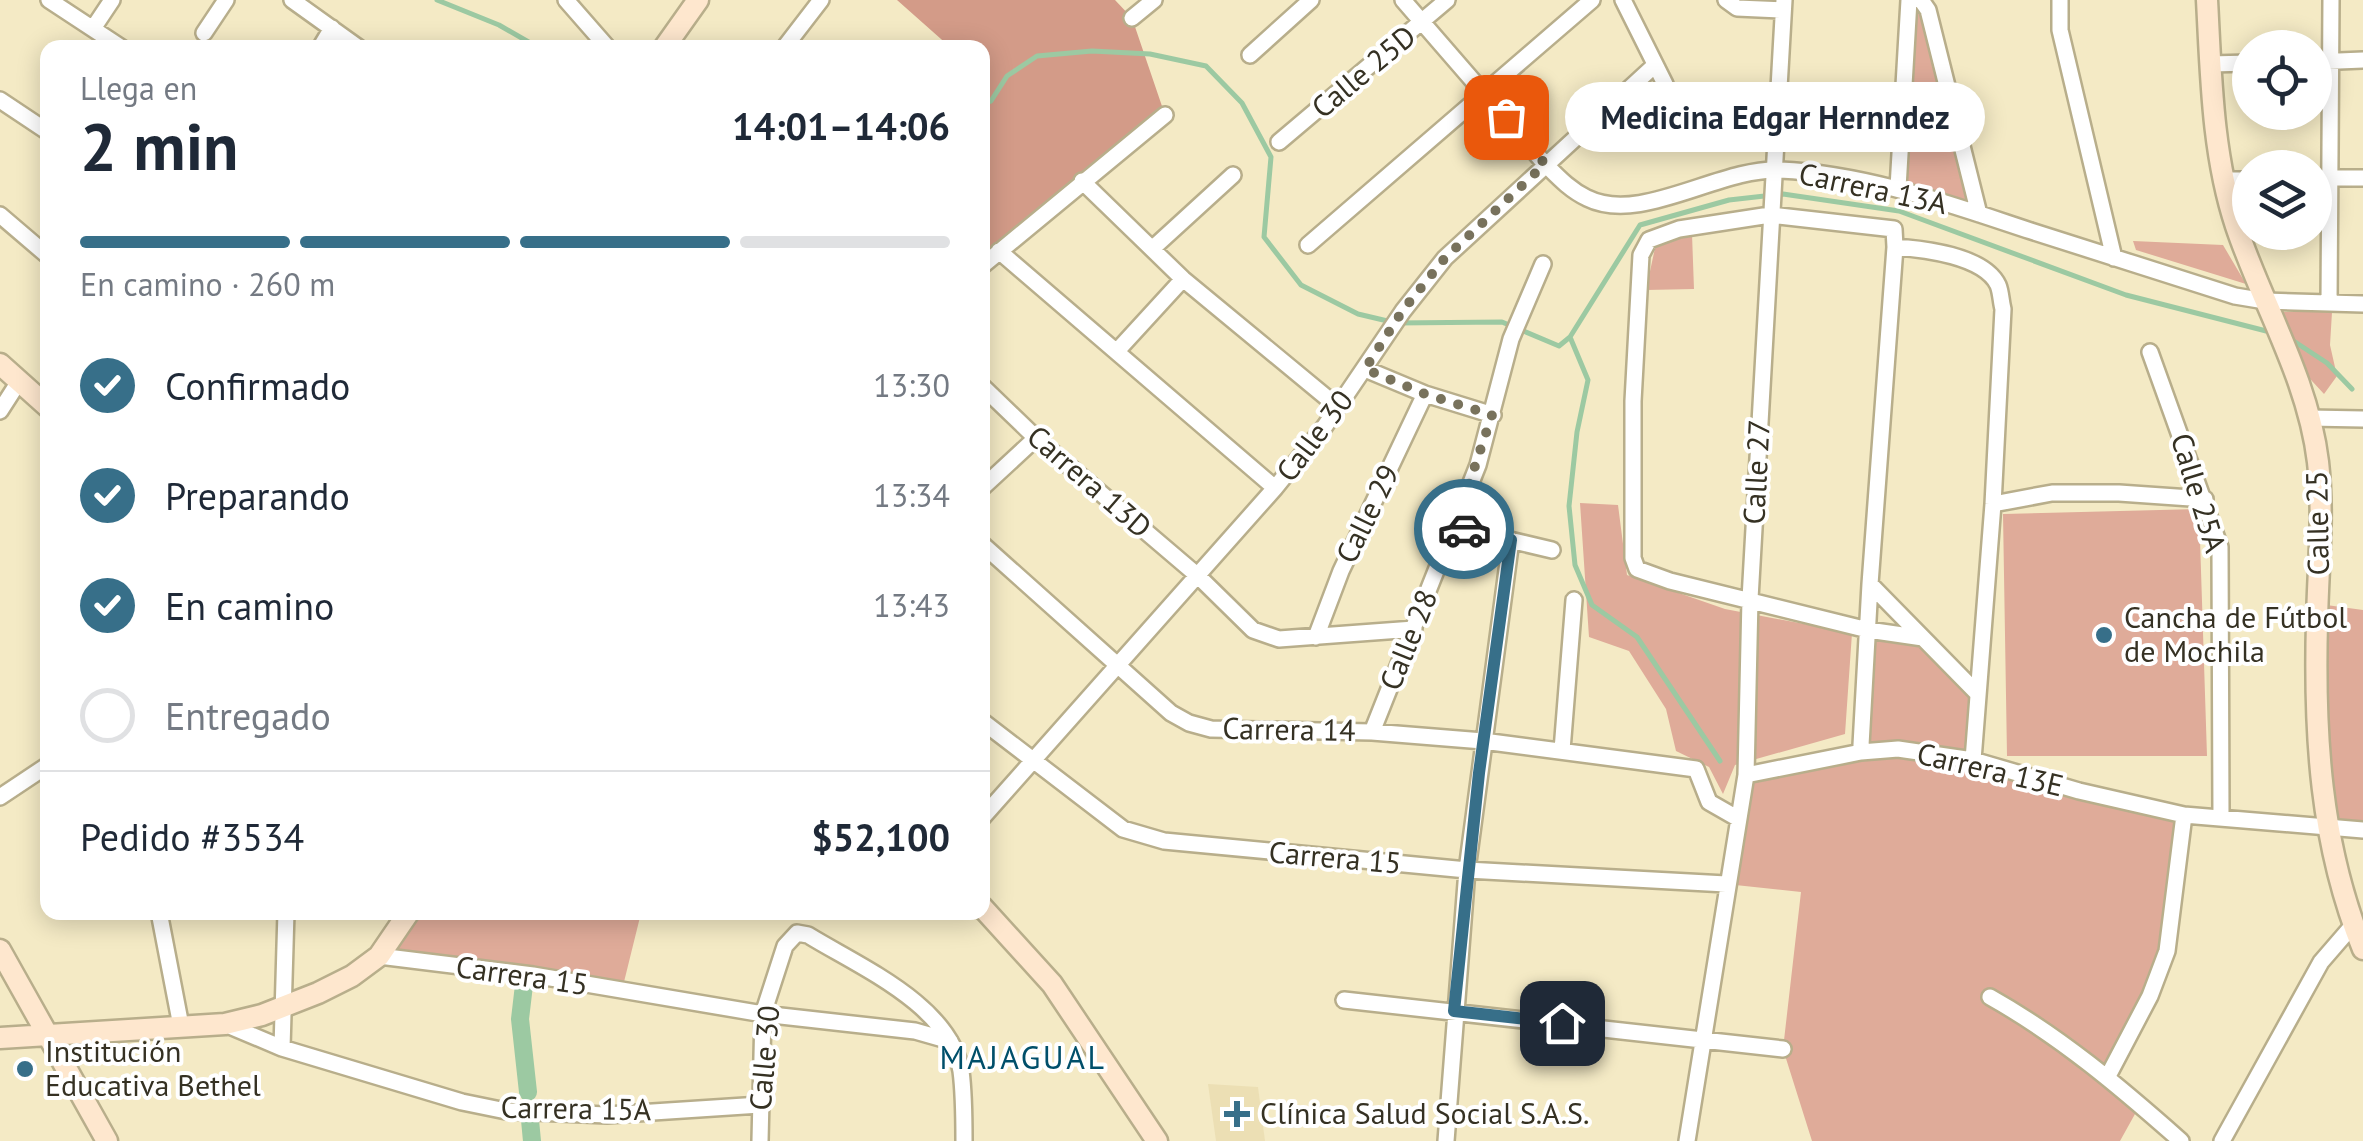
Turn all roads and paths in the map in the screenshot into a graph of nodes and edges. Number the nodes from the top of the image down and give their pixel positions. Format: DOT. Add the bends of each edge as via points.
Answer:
graph roads {
  1 [pos="50,0"];
  2 [pos="112,0"];
  3 [pos="226,0"];
  4 [pos="292,0"];
  5 [pos="698,0"];
  6 [pos="821,0"];
  7 [pos="1154,0"];
  8 [pos="1311,0"];
  9 [pos="1402,0"];
  10 [pos="1447,0"];
  11 [pos="1592,0"];
  12 [pos="1623,0"];
  13 [pos="1726,0"];
  14 [pos="1908,0"];
  15 [pos="1921,0"];
  16 [pos="2060,0"];
  17 [pos="2206,0"];
  18 [pos="2330,0"];
  19 [pos="574,4"];
  20 [pos="1784,5"];
  21 [pos="1132,18"];
  22 [pos="1423,22"];
  23 [pos="94,27"];
  24 [pos="332,28"];
  25 [pos="2327,30"];
  26 [pos="204,33"];
  27 [pos="111,40"];
  28 [pos="325,40"];
  29 [pos="349,40"];
  30 [pos="602,40"];
  31 [pos="670,40"];
  32 [pos="790,40"];
  33 [pos="1250,54"];
  34 [pos="2363,60"];
  35 [pos="2332,61"];
  36 [pos="2232,63"];
  37 [pos="2210,64"];
  38 [pos="1655,65"];
  39 [pos="1665,84"];
  40 [pos="1486,94"];
  41 [pos="0,100"];
  42 [pos="1165,115"];
  43 [pos="40,127"];
  44 [pos="1279,142"];
  45 [pos="1545,164"];
  46 [pos="1233,176"];
  47 [pos="1773,176"];
  48 [pos="2332,178"];
  49 [pos="2363,178"];
  50 [pos="2225,180"];
  51 [pos="2232,180"];
  52 [pos="1082,181"];
  53 [pos="1898,188"];
  54 [pos="1771,208"];
  55 [pos="1979,214"];
  56 [pos="0,215"];
  57 [pos="1308,245"];
  58 [pos="1895,247"];
  59 [pos="40,249"];
  60 [pos="1152,249"];
  61 [pos="2326,250"];
  62 [pos="999,252"];
  63 [pos="2114,258"];
  64 [pos="990,259"];
  65 [pos="1542,264"];
  66 [pos="1183,280"];
  67 [pos="2265,301"];
  68 [pos="2329,304"];
  69 [pos="2363,304"];
  70 [pos="1117,351"];
  71 [pos="2150,352"];
  72 [pos="0,364"];
  73 [pos="1365,369"];
  74 [pos="18,383"];
  75 [pos="990,394"];
  76 [pos="1425,394"];
  77 [pos="40,401"];
  78 [pos="1338,407"];
  79 [pos="0,411"];
  80 [pos="1492,415"];
  81 [pos="2309,418"];
  82 [pos="2363,419"];
  83 [pos="1036,438"];
  84 [pos="990,481"];
  85 [pos="1274,488"];
  86 [pos="2205,498"];
  87 [pos="1993,504"];
  88 [pos="1455,526"];
  89 [pos="1511,540"];
  90 [pos="1552,550"];
  91 [pos="990,551"];
  92 [pos="1198,576"];
  93 [pos="1870,584"];
  94 [pos="1574,600"];
  95 [pos="1750,600"];
  96 [pos="1414,630"];
  97 [pos="1868,630"];
  98 [pos="1316,637"];
  99 [pos="1923,638"];
  100 [pos="1120,666"];
  101 [pos="1976,692"];
  102 [pos="990,728"];
  103 [pos="1372,732"];
  104 [pos="1483,741"];
  105 [pos="1562,750"];
  106 [pos="1861,752"];
  107 [pos="1973,760"];
  108 [pos="1033,763"];
  109 [pos="40,770"];
  110 [pos="1746,775"];
  111 [pos="0,796"];
  112 [pos="990,809"];
  113 [pos="2184,814"];
  114 [pos="1737,818"];
  115 [pos="2221,818"];
  116 [pos="2327,826"];
  117 [pos="2363,830"];
  118 [pos="1468,870"];
  119 [pos="1726,884"];
  120 [pos="990,916"];
  121 [pos="160,920"];
  122 [pos="286,920"];
  123 [pos="404,920"];
  124 [pos="2353,925"];
  125 [pos="0,950"];
  126 [pos="2363,950"];
  127 [pos="379,956"];
  128 [pos="1990,998"];
  129 [pos="1344,1000"];
  130 [pos="283,1008"];
  131 [pos="1454,1011"];
  132 [pos="764,1014"];
  133 [pos="225,1024"];
  134 [pos="180,1026"];
  135 [pos="47,1036"];
  136 [pos="0,1038"];
  137 [pos="950,1040"];
  138 [pos="1706,1040"];
  139 [pos="282,1048"];
  140 [pos="1783,1049"];
  141 [pos="2108,1076"];
  142 [pos="760,1106"];
  143 [pos="107,1141"];
  144 [pos="760,1141"];
  145 [pos="964,1141"];
  146 [pos="1157,1141"];
  147 [pos="1446,1141"];
  148 [pos="1687,1141"];
  149 [pos="2180,1141"];
  150 [pos="2222,1141"];
  1 -- 23 [label="street"];
  2 -- 23 [label="street"];
  3 -- 26 [label="street"];
  4 -- 24 [label="street"];
  5 -- 31 [label="street"];
  6 -- 32 [label="street"];
  7 -- 21 [label="street"];
  8 -- 33 [label="street"];
  9 -- 22 [label="street, Carrera 13A"];
  10 -- 22 [label="street, Calle 25D"];
  11 -- 40 [label="street"];
  12 -- 38 [label="street"];
  13 -- 20 [label="street" via="1737,8"];
  14 -- 53 [label="street"];
  15 -- 55 [label="street"];
  16 -- 63 [label="street" via="2060,30"];
  17 -- 37 [label="street, Calle 25"];
  18 -- 25 [label="street"];
  19 -- 30 [label="street"];
  20 -- 47 [label="street, Calle 27"];
  22 -- 40 [label="street, Carrera 13A"];
  22 -- 44 [label="street, Calle 25D"];
  23 -- 27 [label="street"];
  24 -- 28 [label="street"];
  24 -- 29 [label="street"];
  34 -- 35 [label="street"];
  36 -- 37 [label="street"];
  37 -- 50 [label="street, Calle 25"];
  38 -- 39 [label="street"];
  38 -- 45 [label="street, Calle 30"];
  40 -- 45 [label="street, Carrera 13A"];
  40 -- 57 [label="street"];
  41 -- 43 [label="street"];
  42 -- 52 [label="street"];
  45 -- 47 [label="street, Carrera 13A" via="1590,200 1618,205 1727,177"];
  45 -- 73 [label="street, Calle 30" via="1445,258"];
  46 -- 60 [label="street"];
  47 -- 53 [label="street, Carrera 13A" via="1824,174"];
  47 -- 54 [label="street, Calle 27"];
  48 -- 49 [label="street"];
  50 -- 51 [label="street"];
  50 -- 67 [label="street, Calle 25"];
  52 -- 60 [label="street"];
  52 -- 62 [label="street"];
  53 -- 55 [label="street, Carrera 13A"];
  54 -- 58 [label="street" via="1894,229"];
  54 -- 95 [label="street, Calle 27"];
  54 -- 95 [label="street" via="1679,229 1644,246 1633,400 1634,565 1645,574"];
  55 -- 63 [label="street, Carrera 13A"];
  56 -- 59 [label="street"];
  58 -- 87 [label="street" via="1961,258 1998,285"];
  58 -- 93 [label="street"];
  60 -- 66 [label="street"];
  61 -- 68 [label="street"];
  62 -- 64 [label="street"];
  62 -- 70 [label="street"];
  63 -- 67 [label="street, Carrera 13A"];
  65 -- 80 [label="street, Calle 28" via="1511,338"];
  66 -- 70 [label="street"];
  66 -- 78 [label="street"];
  67 -- 68 [label="street, Carrera 13A"];
  67 -- 81 [label="street, Calle 25"];
  68 -- 69 [label="street, Carrera 13A"];
  70 -- 85 [label="street"];
  71 -- 86 [label="street, Calle 25A"];
  72 -- 74 [label="street"];
  73 -- 76 [label="street"];
  73 -- 78 [label="street, Calle 30"];
  74 -- 77 [label="street"];
  74 -- 79 [label="street"];
  75 -- 83 [label="street, Carrera 13D"];
  76 -- 80 [label="street"];
  76 -- 98 [label="street, Calle 29"];
  78 -- 85 [label="street, Calle 30"];
  80 -- 88 [label="street, Calle 28"];
  81 -- 82 [label="street"];
  81 -- 116 [label="street, Calle 25" via="2321,511 2316,724"];
  83 -- 84 [label="street"];
  83 -- 92 [label="street, Carrera 13D"];
  85 -- 92 [label="street, Calle 30"];
  86 -- 87 [label="street" via="2052,493"];
  86 -- 115 [label="street, Calle 25A" via="2220,548"];
  87 -- 101 [label="street"];
  88 -- 89 [label="street"];
  88 -- 96 [label="street, Calle 28"];
  89 -- 90 [label="street"];
  89 -- 104 [label="street"];
  91 -- 100 [label="street, Carrera 14"];
  92 -- 98 [label="street, Carrera 13D" via="1252,630 1279,638"];
  92 -- 100 [label="street, Calle 30"];
  93 -- 97 [label="street"];
  93 -- 99 [label="street"];
  94 -- 105 [label="street"];
  95 -- 97 [label="street"];
  95 -- 110 [label="street, Calle 27"];
  96 -- 98 [label="street, Carrera 13D"];
  96 -- 103 [label="street, Calle 28"];
  97 -- 99 [label="street"];
  97 -- 106 [label="street"];
  99 -- 101 [label="street"];
  100 -- 103 [label="street, Carrera 14" via="1171,712 1211,729"];
  100 -- 108 [label="street, Calle 30"];
  101 -- 107 [label="street"];
  102 -- 108 [label="street, Carrera 15"];
  103 -- 104 [label="street, Carrera 14"];
  104 -- 105 [label="street, Carrera 14"];
  104 -- 118 [label="street"];
  105 -- 114 [label="street, Carrera 14" via="1696,769 1709,802"];
  106 -- 107 [label="street, Carrera 13E" via="1898,749"];
  106 -- 110 [label="street, Carrera 13E"];
  107 -- 113 [label="street, Carrera 13E"];
  108 -- 112 [label="street, Calle 30"];
  108 -- 118 [label="street, Carrera 15" via="1142,836"];
  109 -- 111 [label="street"];
  110 -- 114 [label="street"];
  113 -- 115 [label="street, Carrera 13E"];
  113 -- 141 [label="street" via="2167,951"];
  114 -- 119 [label="street"];
  115 -- 116 [label="street, Carrera 13E"];
  116 -- 117 [label="street, Carrera 13E"];
  116 -- 124 [label="street, Calle 25"];
  118 -- 119 [label="street, Carrera 15"];
  118 -- 131 [label="street"];
  119 -- 138 [label="street"];
  120 -- 146 [label="street" via="1052,984"];
  121 -- 134 [label="street"];
  122 -- 130 [label="street"];
  123 -- 127 [label="street"];
  124 -- 126 [label="street"];
  124 -- 150 [label="street" via="2321,962"];
  125 -- 135 [label="street"];
  127 -- 130 [label="street"];
  127 -- 132 [label="street, Carrera 15"];
  128 -- 141 [label="street"];
  129 -- 131 [label="street"];
  130 -- 133 [label="street, Carrera 15A"];
  130 -- 139 [label="street"];
  131 -- 138 [label="street"];
  131 -- 147 [label="street"];
  132 -- 137 [label="street, Carrera 15"];
  132 -- 137 [label="street, Calle 30" via="797,933 909,997"];
  132 -- 142 [label="street, Calle 30"];
  133 -- 134 [label="street, Carrera 15A"];
  133 -- 139 [label="street, Carrera 15A"];
  134 -- 135 [label="street, Carrera 15A"];
  135 -- 136 [label="street, Carrera 15A"];
  135 -- 143 [label="street"];
  137 -- 145 [label="street" via="960,1068"];
  138 -- 140 [label="street"];
  138 -- 148 [label="street"];
  139 -- 142 [label="street, Carrera 15A" via="506,1111 607,1115"];
  141 -- 149 [label="street"];
  142 -- 144 [label="street, Calle 30"];
}
